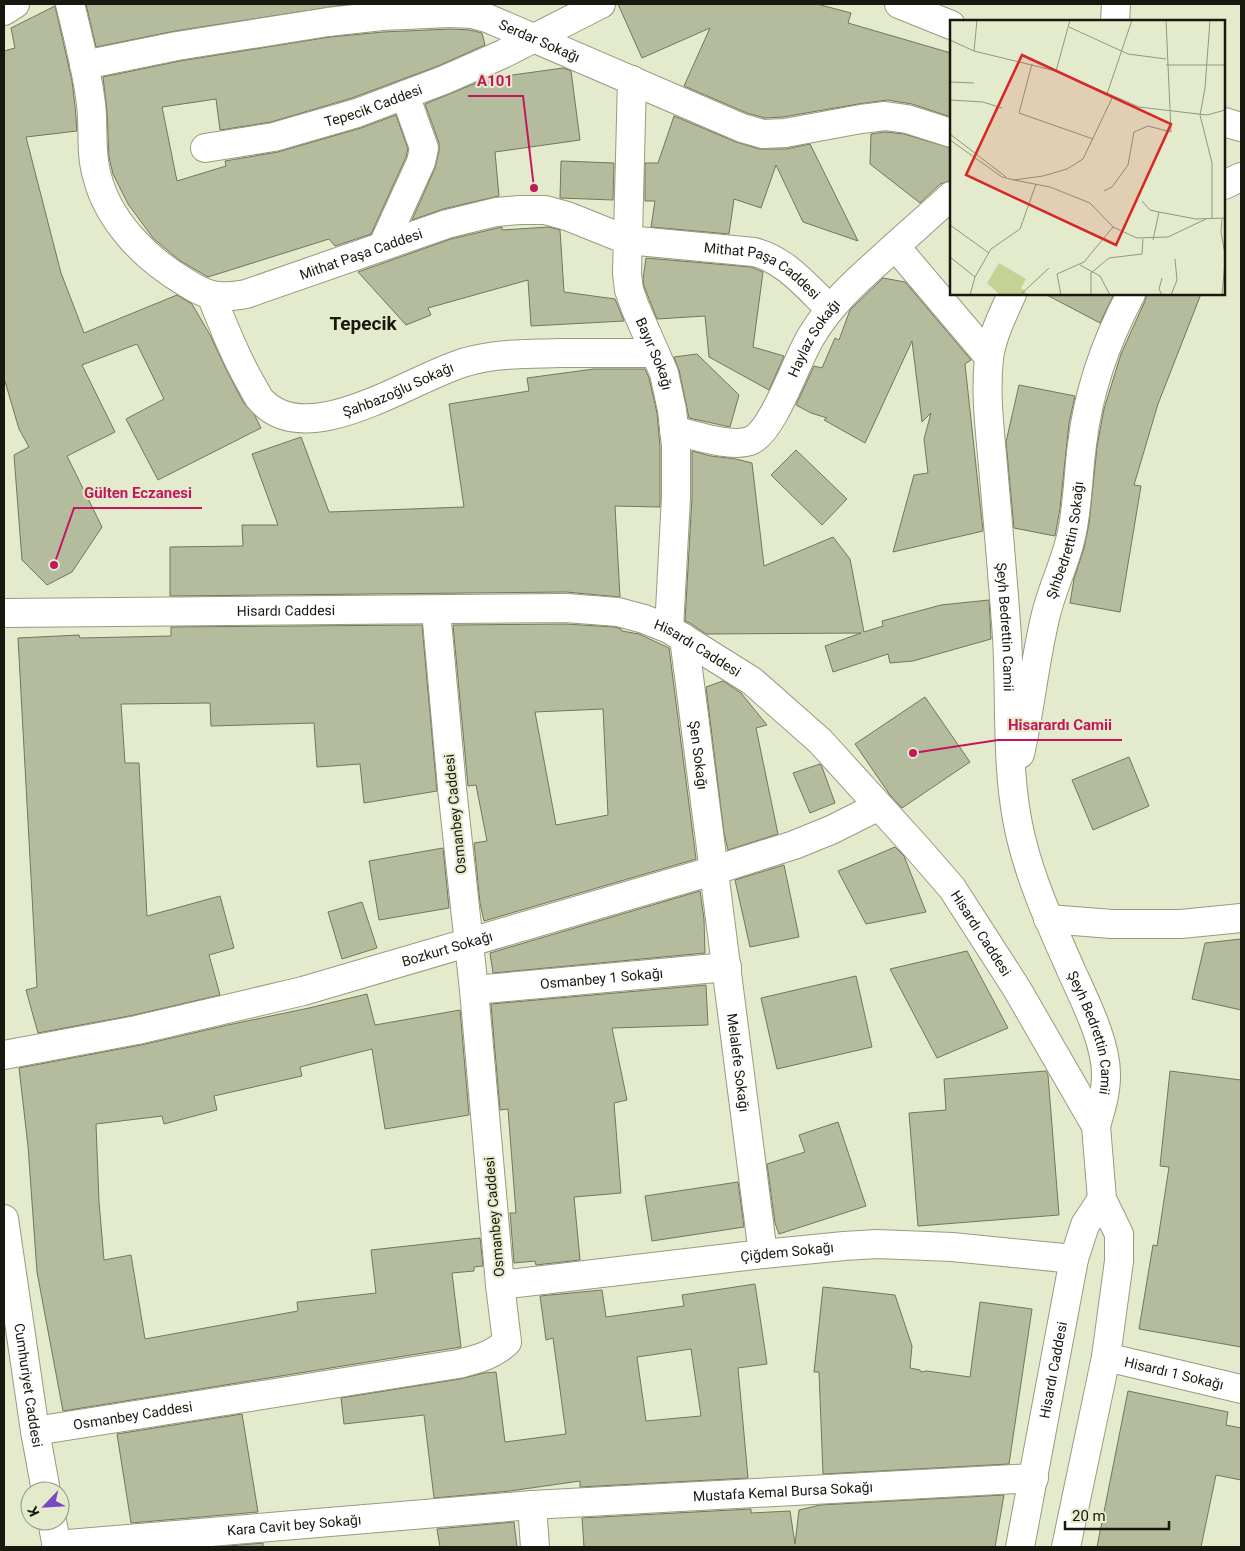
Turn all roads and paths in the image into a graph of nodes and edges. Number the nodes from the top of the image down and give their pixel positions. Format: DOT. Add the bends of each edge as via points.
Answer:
graph roads {
  1 [pos="15,4"];
  2 [pos="70,4"];
  3 [pos="600,4"];
  4 [pos="899,4"];
  5 [pos="1116,4"];
  6 [pos="4,11"];
  7 [pos="1115,20"];
  8 [pos="950,25"];
  9 [pos="532,38"];
  10 [pos="84,65"];
  11 [pos="632,80"];
  12 [pos="405,95"];
  13 [pos="1225,122"];
  14 [pos="1241,127"];
  15 [pos="950,132"];
  16 [pos="205,148"];
  17 [pos="1241,177"];
  18 [pos="1225,185"];
  19 [pos="950,197"];
  20 [pos="627,240"];
  21 [pos="383,245"];
  22 [pos="895,246"];
  23 [pos="212,295"];
  24 [pos="1012,295"];
  25 [pos="1131,295"];
  26 [pos="830,310"];
  27 [pos="655,353"];
  28 [pos="989,357"];
  29 [pos="674,430"];
  30 [pos="436,610"];
  31 [pos="4,613"];
  32 [pos="677,633"];
  33 [pos="1012,790"];
  34 [pos="879,806"];
  35 [pos="712,871"];
  36 [pos="1241,918"];
  37 [pos="1048,919"];
  38 [pos="469,943"];
  39 [pos="727,967"];
  40 [pos="474,990"];
  41 [pos="4,1055"];
  42 [pos="1096,1126"];
  43 [pos="1102,1199"];
  44 [pos="4,1219"];
  45 [pos="763,1254"];
  46 [pos="1074,1259"];
  47 [pos="500,1285"];
  48 [pos="1106,1357"];
  49 [pos="1241,1389"];
  50 [pos="35,1431"];
  51 [pos="1034,1478"];
  52 [pos="44,1481"];
  53 [pos="532,1505"];
  54 [pos="55,1538"];
  55 [pos="536,1547"];
  56 [pos="1020,1547"];
  57 [pos="1066,1547"];
  1 -- 6 [label="street"];
  2 -- 10 [label="street, Mithat Paşa Caddesi"];
  3 -- 9 [label="street, Tepecik Caddesi"];
  4 -- 8 [label="street"];
  5 -- 7 [label="street"];
  9 -- 10 [label="street, Serdar Sokağı" via="472,14 382,16 177,46"];
  9 -- 11 [label="street, Serdar Sokağı"];
  9 -- 12 [label="street, Tepecik Caddesi" via="503,54"];
  10 -- 23 [label="street, Mithat Paşa Caddesi" via="91,108 92,153 104,197 138,246 166,271"];
  11 -- 15 [label="street, Serdar Sokağı" via="763,134 885,116"];
  11 -- 20 [label="street, Bayır Sokağı"];
  12 -- 16 [label="street, Tepecik Caddesi" via="320,125 274,137"];
  12 -- 21 [label="street" via="424,148 421,162"];
  13 -- 14 [label="street"];
  17 -- 18 [label="street"];
  19 -- 22 [label="street, Haylaz Sokağı"];
  20 -- 21 [label="street, Mithat Paşa Caddesi" via="546,210 520,210 496,212 447,224"];
  20 -- 26 [label="street, Mithat Paşa Caddesi" via="765,255 790,271"];
  20 -- 27 [label="street, Bayır Sokağı" via="629,290"];
  21 -- 23 [label="street, Mithat Paşa Caddesi" via="246,294"];
  22 -- 26 [label="street, Haylaz Sokağı"];
  22 -- 28 [label="street"];
  23 -- 27 [label="street, Şahbazoğlu Sokağı" via="236,354 260,398 272,409 288,416 325,417 350,411 465,362 491,356"];
  24 -- 28 [label="street, Şeyh Bedrettin Camii"];
  25 -- 33 [label="street, Şıhbedrettin Sokağı" via="1096,375 1082,444 1072,533 1044,621 1030,714"];
  26 -- 29 [label="street, Haylaz Sokağı" via="811,336 774,413 752,440 730,443"];
  27 -- 29 [label="street, Bayır Sokağı" via="664,373"];
  28 -- 33 [label="street, Şeyh Bedrettin Camii" via="988,402 1007,637"];
  29 -- 32 [label="street, Bayır Sokağı"];
  30 -- 31 [label="street, Hisardı Caddesi"];
  30 -- 32 [label="street, Hisardı Caddesi" via="593,609 644,619"];
  30 -- 38 [label="street, Osmanbey Caddesi"];
  32 -- 34 [label="street, Hisardı Caddesi" via="752,680 820,741"];
  32 -- 35 [label="street, Şen Sokağı"];
  33 -- 37 [label="street, Şeyh Bedrettin Camii" via="1023,845"];
  34 -- 35 [label="street, Bozkurt Sokağı" via="794,845"];
  34 -- 42 [label="street, Hisardı Caddesi" via="952,888 1017,988"];
  35 -- 38 [label="street, Bozkurt Sokağı"];
  35 -- 39 [label="street, Melalefe Sokağı"];
  36 -- 37 [label="street" via="1181,924 1112,924"];
  37 -- 42 [label="street, Şeyh Bedrettin Camii" via="1103,1051 1105,1094"];
  38 -- 40 [label="street, Osmanbey Caddesi"];
  38 -- 41 [label="street, Bozkurt Sokağı" via="229,1009"];
  39 -- 40 [label="street, Osmanbey 1 Sokağı"];
  39 -- 45 [label="street, Melalefe Sokağı"];
  40 -- 47 [label="street, Osmanbey Caddesi"];
  42 -- 43 [label="street, Hisardı Caddesi"];
  43 -- 46 [label="street, Hisardı Caddesi" via="1085,1225"];
  43 -- 48 [label="street, Hisardı Caddesi" via="1119,1234 1119,1261"];
  44 -- 50 [label="street, Cumhuriyet Caddesi"];
  45 -- 46 [label="street, Çiğdem Sokağı" via="844,1246 909,1245"];
  45 -- 47 [label="street, Çiğdem Sokağı"];
  46 -- 51 [label="street, Hisardı Caddesi"];
  47 -- 50 [label="street, Osmanbey Caddesi" via="507,1342 497,1352 483,1358"];
  48 -- 49 [label="street, Hisardı 1 Sokağı"];
  48 -- 57 [label="street, Hisardı Caddesi"];
  50 -- 52 [label="street, Cumhuriyet Caddesi"];
  51 -- 53 [label="street, Mustafa Kemal Bursa Sokağı"];
  51 -- 56 [label="street, Hisardı Caddesi"];
  53 -- 54 [label="street, Kara Cavit bey Sokağı"];
  53 -- 55 [label="street"];
}
